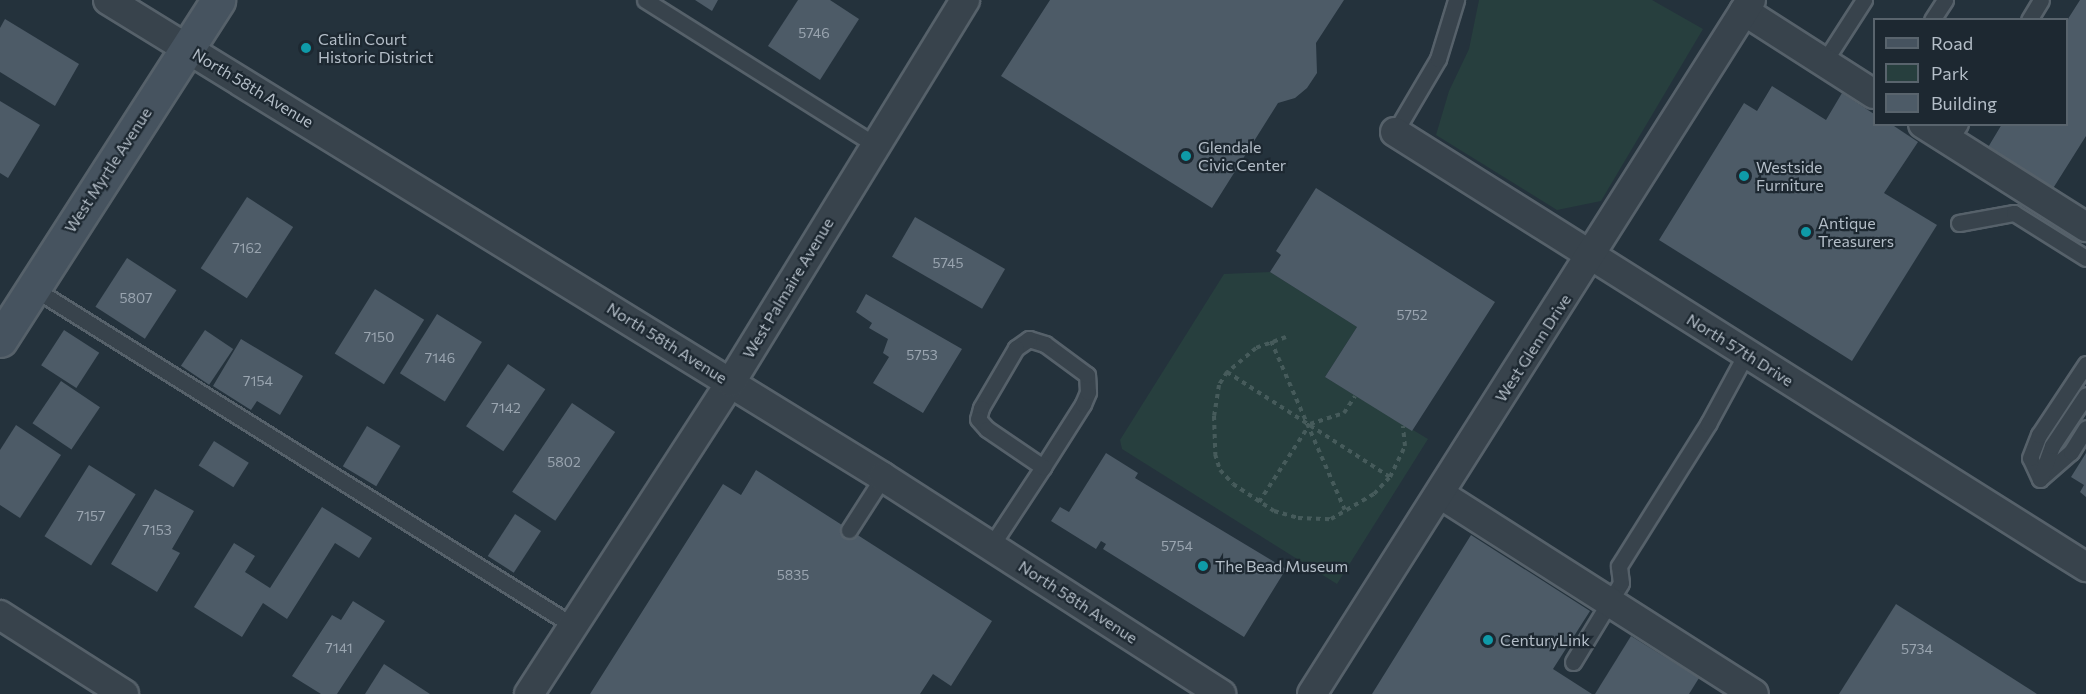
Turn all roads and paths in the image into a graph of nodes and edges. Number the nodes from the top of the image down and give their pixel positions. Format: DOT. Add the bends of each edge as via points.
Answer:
graph roads {
  1 [pos="108,0"];
  2 [pos="218,0"];
  3 [pos="645,0"];
  4 [pos="965,0"];
  5 [pos="1456,0"];
  6 [pos="1864,0"];
  7 [pos="1945,0"];
  8 [pos="2041,0"];
  9 [pos="1748,6"];
  10 [pos="1933,18"];
  11 [pos="2030,18"];
  12 [pos="188,48"];
  13 [pos="1824,62"];
  14 [pos="1873,93"];
  15 [pos="1930,126"];
  16 [pos="1395,132"];
  17 [pos="1955,133"];
  18 [pos="875,145"];
  19 [pos="1959,223"];
  20 [pos="2086,227"];
  21 [pos="1592,255"];
  22 [pos="2086,258"];
  23 [pos="33,288"];
  24 [pos="1286,337"];
  25 [pos="0,340"];
  26 [pos="1271,341"];
  27 [pos="1746,354"];
  28 [pos="2086,364"];
  29 [pos="1227,372"];
  30 [pos="731,382"];
  31 [pos="2086,395"];
  32 [pos="1354,396"];
  33 [pos="1310,424"];
  34 [pos="1403,426"];
  35 [pos="2086,428"];
  36 [pos="1042,467"];
  37 [pos="883,477"];
  38 [pos="1390,477"];
  39 [pos="2040,479"];
  40 [pos="1440,494"];
  41 [pos="1259,501"];
  42 [pos="1345,510"];
  43 [pos="849,530"];
  44 [pos="991,546"];
  45 [pos="2086,567"];
  46 [pos="1610,602"];
  47 [pos="0,615"];
  48 [pos="572,625"];
  49 [pos="1573,662"];
  50 [pos="124,694"];
  51 [pos="529,694"];
  52 [pos="1221,694"];
  53 [pos="1312,694"];
  54 [pos="1754,694"];
  1 -- 12 [label="street, North 58th Avenue"];
  2 -- 12 [label="street, West Myrtle Avenue"];
  3 -- 18 [label="lane"];
  4 -- 18 [label="street, West Palmaire Avenue"];
  5 -- 16 [label="lane" via="1438,59"];
  6 -- 13 [label="lane"];
  7 -- 10 [label="lane"];
  8 -- 11 [label="lane"];
  9 -- 13 [label="street"];
  9 -- 21 [label="street, West Glenn Drive"];
  12 -- 23 [label="street, West Myrtle Avenue"];
  12 -- 30 [label="street, North 58th Avenue"];
  13 -- 14 [label="street"];
  15 -- 17 [label="street"];
  16 -- 21 [label="street, North 57th Drive"];
  17 -- 20 [label="street"];
  18 -- 30 [label="street, West Palmaire Avenue"];
  19 -- 22 [label="lane" via="2014,213"];
  21 -- 27 [label="street, North 57th Drive"];
  21 -- 40 [label="street, West Glenn Drive"];
  23 -- 25 [label="street, West Myrtle Avenue"];
  23 -- 48 [label="lane"];
  24 -- 26 [label="path"];
  26 -- 29 [label="path"];
  26 -- 33 [label="path"];
  27 -- 45 [label="street, North 57th Drive"];
  27 -- 46 [label="lane" via="1708,424 1619,566 1621,584"];
  28 -- 39 [label="lane" via="2039,435 2030,458"];
  29 -- 33 [label="path"];
  29 -- 41 [label="path" via="1219,385 1214,416 1215,453 1220,470"];
  30 -- 37 [label="street, North 58th Avenue"];
  30 -- 48 [label="street, West Palmaire Avenue"];
  31 -- 39 [label="lane" via="2052,446"];
  32 -- 33 [label="path" via="1344,413"];
  33 -- 38 [label="path"];
  33 -- 41 [label="path"];
  33 -- 42 [label="path"];
  34 -- 38 [label="path" via="1405,446"];
  35 -- 39 [label="lane" via="2071,452"];
  36 -- 36 [label="lane" via="1083,404 1087,375 1045,344 1029,339 1016,348 978,419"];
  36 -- 44 [label="lane"];
  37 -- 43 [label="lane"];
  37 -- 44 [label="street, North 58th Avenue"];
  38 -- 42 [label="path" via="1374,494"];
  40 -- 46 [label="street"];
  40 -- 53 [label="street, West Glenn Drive"];
  41 -- 42 [label="path" via="1274,511 1313,520 1331,519"];
  44 -- 52 [label="street, North 58th Avenue"];
  46 -- 49 [label="lane"];
  46 -- 54 [label="street"];
  47 -- 50 [label="street"];
  48 -- 51 [label="street, West Palmaire Avenue"];
}
